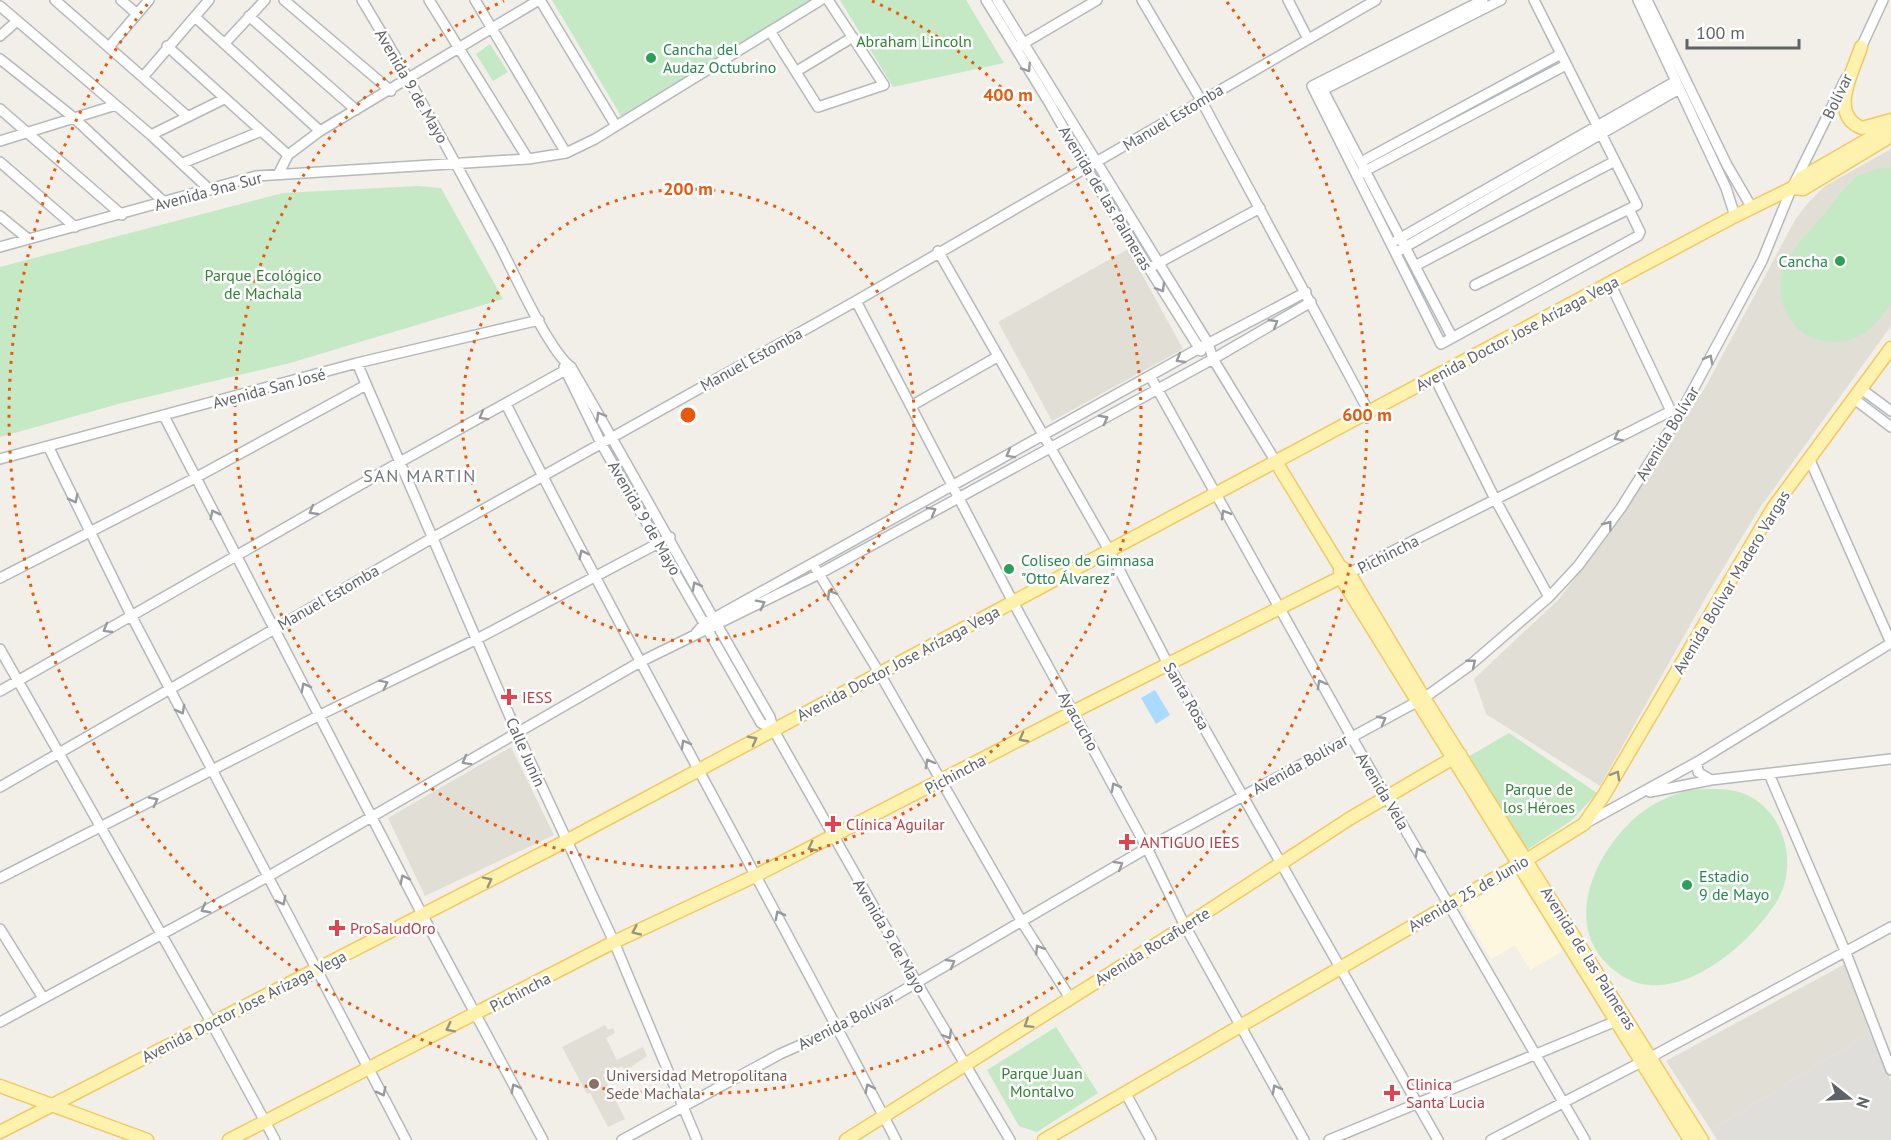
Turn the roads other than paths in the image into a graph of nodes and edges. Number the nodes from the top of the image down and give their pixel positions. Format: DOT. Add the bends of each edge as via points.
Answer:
graph roads {
  1 [pos="55,0"];
  2 [pos="121,0"];
  3 [pos="149,0"];
  4 [pos="209,0"];
  5 [pos="264,0"];
  6 [pos="284,0"];
  7 [pos="362,0"];
  8 [pos="429,0"];
  9 [pos="475,0"];
  10 [pos="540,0"];
  11 [pos="821,0"];
  12 [pos="828,0"];
  13 [pos="986,0"];
  14 [pos="997,0"];
  15 [pos="1097,0"];
  16 [pos="1142,0"];
  17 [pos="1288,0"];
  18 [pos="1376,0"];
  19 [pos="1483,0"];
  20 [pos="1501,0"];
  21 [pos="1534,0"];
  22 [pos="1638,0"];
  23 [pos="1647,0"];
  24 [pos="1883,0"];
  25 [pos="0,6"];
  26 [pos="137,14"];
  27 [pos="249,16"];
  28 [pos="195,17"];
  29 [pos="17,21"];
  30 [pos="493,29"];
  31 [pos="770,31"];
  32 [pos="0,36"];
  33 [pos="853,37"];
  34 [pos="1308,39"];
  35 [pos="225,43"];
  36 [pos="1024,43"];
  37 [pos="167,46"];
  38 [pos="109,47"];
  39 [pos="1861,47"];
  40 [pos="459,49"];
  41 [pos="1014,49"];
  42 [pos="1561,54"];
  43 [pos="0,59"];
  44 [pos="1566,65"];
  45 [pos="797,71"];
  46 [pos="143,77"];
  47 [pos="409,79"];
  48 [pos="1678,85"];
  49 [pos="391,91"];
  50 [pos="224,99"];
  51 [pos="1201,100"];
  52 [pos="116,105"];
  53 [pos="0,109"];
  54 [pos="356,110"];
  55 [pos="187,116"];
  56 [pos="73,117"];
  57 [pos="1891,120"];
  58 [pos="616,126"];
  59 [pos="1891,126"];
  60 [pos="1599,130"];
  61 [pos="320,131"];
  62 [pos="259,132"];
  63 [pos="27,133"];
  64 [pos="151,135"];
  65 [pos="1891,136"];
  66 [pos="0,141"];
  67 [pos="566,153"];
  68 [pos="288,155"];
  69 [pos="528,159"];
  70 [pos="1615,161"];
  71 [pos="0,162"];
  72 [pos="1097,162"];
  73 [pos="183,163"];
  74 [pos="456,164"];
  75 [pos="1086,168"];
  76 [pos="1361,169"];
  77 [pos="279,174"];
  78 [pos="1737,182"];
  79 [pos="1726,188"];
  80 [pos="210,190"];
  81 [pos="1791,190"];
  82 [pos="165,203"];
  83 [pos="1260,208"];
  84 [pos="1752,208"];
  85 [pos="1629,209"];
  86 [pos="122,215"];
  87 [pos="0,216"];
  88 [pos="1735,216"];
  89 [pos="75,227"];
  90 [pos="28,239"];
  91 [pos="1403,243"];
  92 [pos="0,247"];
  93 [pos="1393,248"];
  94 [pos="938,251"];
  95 [pos="1153,266"];
  96 [pos="1415,266"];
  97 [pos="1610,283"];
  98 [pos="1474,285"];
  99 [pos="1306,292"];
  100 [pos="856,301"];
  101 [pos="1311,302"];
  102 [pos="539,320"];
  103 [pos="1452,337"];
  104 [pos="1208,343"];
  105 [pos="1891,348"];
  106 [pos="1198,349"];
  107 [pos="997,357"];
  108 [pos="1213,359"];
  109 [pos="357,363"];
  110 [pos="566,366"];
  111 [pos="1150,376"];
  112 [pos="1434,376"];
  113 [pos="366,385"];
  114 [pos="1157,390"];
  115 [pos="1856,393"];
  116 [pos="506,404"];
  117 [pos="911,406"];
  118 [pos="1891,411"];
  119 [pos="1369,412"];
  120 [pos="1675,413"];
  121 [pos="164,416"];
  122 [pos="1891,427"];
  123 [pos="1043,435"];
  124 [pos="613,438"];
  125 [pos="602,445"];
  126 [pos="48,446"];
  127 [pos="1051,447"];
  128 [pos="1809,458"];
  129 [pos="0,459"];
  130 [pos="400,462"];
  131 [pos="1276,462"];
  132 [pos="543,477"];
  133 [pos="195,478"];
  134 [pos="953,486"];
  135 [pos="959,496"];
  136 [pos="1215,496"];
  137 [pos="1496,499"];
  138 [pos="89,532"];
  139 [pos="434,537"];
  140 [pos="670,537"];
  141 [pos="660,542"];
  142 [pos="1109,550"];
  143 [pos="236,556"];
  144 [pos="812,563"];
  145 [pos="1343,572"];
  146 [pos="819,574"];
  147 [pos="0,578"];
  148 [pos="595,578"];
  149 [pos="1549,597"];
  150 [pos="1013,602"];
  151 [pos="1280,609"];
  152 [pos="131,615"];
  153 [pos="711,624"];
  154 [pos="273,628"];
  155 [pos="477,639"];
  156 [pos="1891,643"];
  157 [pos="0,650"];
  158 [pos="639,662"];
  159 [pos="1169,666"];
  160 [pos="880,674"];
  161 [pos="17,682"];
  162 [pos="168,688"];
  163 [pos="0,691"];
  164 [pos="1420,700"];
  165 [pos="1075,711"];
  166 [pos="320,715"];
  167 [pos="773,729"];
  168 [pos="517,733"];
  169 [pos="1351,736"];
  170 [pos="57,753"];
  171 [pos="1456,756"];
  172 [pos="1891,759"];
  173 [pos="1697,762"];
  174 [pos="214,770"];
  175 [pos="699,770"];
  176 [pos="1769,774"];
  177 [pos="1711,780"];
  178 [pos="940,782"];
  179 [pos="0,787"];
  180 [pos="1245,794"];
  181 [pos="1642,794"];
  182 [pos="1388,796"];
  183 [pos="372,815"];
  184 [pos="1584,824"];
  185 [pos="102,828"];
  186 [pos="834,836"];
  187 [pos="566,841"];
  188 [pos="1147,848"];
  189 [pos="1282,862"];
  190 [pos="1523,862"];
  191 [pos="757,875"];
  192 [pos="268,876"];
  193 [pos="0,878"];
  194 [pos="1448,903"];
  195 [pos="422,915"];
  196 [pos="1022,922"];
  197 [pos="1185,926"];
  198 [pos="1891,927"];
  199 [pos="161,933"];
  200 [pos="1,935"];
  201 [pos="614,942"];
  202 [pos="1846,953"];
  203 [pos="1341,967"];
  204 [pos="318,970"];
  205 [pos="916,983"];
  206 [pos="1070,998"];
  207 [pos="43,999"];
  208 [pos="476,1015"];
  209 [pos="1621,1018"];
  210 [pos="0,1022"];
  211 [pos="212,1022"];
  212 [pos="1241,1024"];
  213 [pos="839,1028"];
  214 [pos="1891,1040"];
  215 [pos="1881,1046"];
  216 [pos="1534,1054"];
  217 [pos="1647,1060"];
  218 [pos="965,1064"];
  219 [pos="370,1069"];
  220 [pos="1891,1070"];
  221 [pos="0,1086"];
  222 [pos="1125,1092"];
  223 [pos="1563,1102"];
  224 [pos="1417,1103"];
  225 [pos="52,1105"];
  226 [pos="683,1107"];
  227 [pos="883,1116"];
  228 [pos="265,1122"];
  229 [pos="0,1132"];
  230 [pos="147,1140"];
  231 [pos="229,1140"];
  232 [pos="275,1140"];
  233 [pos="406,1140"];
  234 [pos="543,1140"];
  235 [pos="622,1140"];
  236 [pos="697,1140"];
  237 [pos="846,1140"];
  238 [pos="896,1140"];
  239 [pos="1010,1140"];
  240 [pos="1044,1140"];
  241 [pos="1151,1140"];
  242 [pos="1304,1140"];
  243 [pos="1329,1140"];
  244 [pos="1438,1140"];
  245 [pos="1491,1140"];
  246 [pos="1585,1140"];
  247 [pos="1690,1140"];
  248 [pos="1702,1140"];
  1 -- 38 [label="street"];
  2 -- 26 [label="street"];
  3 -- 26 [label="street"];
  4 -- 28 [label="street"];
  5 -- 27 [label="street"];
  6 -- 49 [label="street"];
  7 -- 47 [label="street, Avenida 9 de Mayo"];
  8 -- 40 [label="street"];
  9 -- 30 [label="street"];
  10 -- 30 [label="street"];
  10 -- 58 [label="street"];
  11 -- 31 [label="street, Avenida 9na Sur"];
  12 -- 33 [label="street"];
  13 -- 41 [label="street, Avenida de las Palmeras"];
  14 -- 36 [label="street, Avenida de las Palmeras"];
  15 -- 36 [label="street"];
  16 -- 51 [label="street"];
  17 -- 34 [label="street"];
  18 -- 34 [label="street, Manuel Estomba"];
  19 -- 76 [label="street" via="1312,86"];
  20 -- 76 [label="street" via="1323,90"];
  21 -- 42 [label="street"];
  22 -- 48 [label="street"];
  23 -- 78 [label="street"];
  24 -- 39 [label="street, Bolívar"];
  25 -- 29 [label="street"];
  26 -- 38 [label="street"];
  27 -- 35 [label="street"];
  27 -- 54 [label="street"];
  28 -- 35 [label="street"];
  28 -- 37 [label="street"];
  29 -- 32 [label="street"];
  29 -- 52 [label="street"];
  30 -- 40 [label="street"];
  30 -- 67 [label="street"];
  31 -- 45 [label="street"];
  31 -- 58 [label="street, Avenida 9na Sur"];
  33 -- 45 [label="street"];
  33 -- 45 [label="street" via="884,85 818,107"];
  34 -- 51 [label="street, Manuel Estomba"];
  35 -- 61 [label="street"];
  36 -- 41 [label="street"];
  36 -- 72 [label="street, Avenida de las Palmeras"];
  37 -- 46 [label="street"];
  37 -- 50 [label="street"];
  38 -- 46 [label="street"];
  39 -- 57 [label="main road" via="1845,98 1845,113 1849,121 1863,128"];
  39 -- 81 [label="street, Bolívar"];
  40 -- 47 [label="street"];
  40 -- 69 [label="street"];
  41 -- 75 [label="street, Avenida de las Palmeras, one-way"];
  42 -- 44 [label="street"];
  42 -- 76 [label="street"];
  43 -- 56 [label="street"];
  44 -- 60 [label="street"];
  44 -- 76 [label="street"];
  46 -- 55 [label="street"];
  47 -- 49 [label="street"];
  47 -- 74 [label="street, Avenida 9 de Mayo"];
  48 -- 60 [label="street"];
  48 -- 79 [label="street"];
  49 -- 54 [label="street"];
  50 -- 55 [label="street"];
  50 -- 62 [label="street"];
  51 -- 72 [label="street, Manuel Estomba"];
  51 -- 83 [label="street"];
  52 -- 56 [label="street"];
  52 -- 64 [label="street"];
  53 -- 63 [label="street"];
  54 -- 61 [label="street"];
  55 -- 64 [label="street"];
  56 -- 63 [label="street"];
  56 -- 82 [label="street"];
  58 -- 67 [label="street, Avenida 9na Sur"];
  59 -- 81 [label="main road, Avenida Doctor Jose Arízaga Vega" via="1801,178"];
  60 -- 70 [label="street"];
  60 -- 91 [label="street"];
  61 -- 68 [label="street"];
  62 -- 68 [label="street"];
  62 -- 73 [label="street"];
  63 -- 66 [label="street"];
  63 -- 86 [label="street"];
  64 -- 73 [label="street"];
  65 -- 81 [label="main road, Avenida Doctor Jose Arízaga Vega" via="1803,189"];
  67 -- 69 [label="street, Avenida 9na Sur"];
  68 -- 77 [label="street"];
  69 -- 74 [label="street, Avenida 9na Sur"];
  70 -- 85 [label="street" via="1637,205"];
  70 -- 96 [label="street"];
  71 -- 89 [label="street"];
  72 -- 75 [label="street, Manuel Estomba"];
  72 -- 95 [label="street, Avenida de las Palmeras"];
  73 -- 80 [label="street"];
  74 -- 77 [label="street, Avenida 9na Sur"];
  74 -- 102 [label="street, Avenida 9 de Mayo"];
  75 -- 94 [label="street, Manuel Estomba"];
  75 -- 95 [label="street, Avenida de las Palmeras"];
  76 -- 91 [label="street"];
  76 -- 93 [label="street"];
  77 -- 80 [label="street, Avenida 9na Sur" via="256,176"];
  78 -- 79 [label="street"];
  78 -- 84 [label="street"];
  79 -- 88 [label="street"];
  80 -- 82 [label="street, Avenida 9na Sur"];
  81 -- 84 [label="main road, Avenida Doctor Jose Arízaga Vega"];
  120 -- 81 [label="street, Avenida Bolívar, one-way" via="1762,261"];
  82 -- 86 [label="street, Avenida 9na Sur"];
  83 -- 95 [label="street"];
  83 -- 99 [label="street"];
  84 -- 88 [label="main road, Avenida Doctor Jose Arízaga Vega"];
  85 -- 98 [label="street"];
  85 -- 103 [label="street" via="1640,232 1638,236"];
  86 -- 89 [label="street, Avenida 9na Sur"];
  87 -- 90 [label="street"];
  88 -- 97 [label="main road, Avenida Doctor Jose Arízaga Vega"];
  89 -- 90 [label="street, Avenida 9na Sur"];
  90 -- 92 [label="street, Avenida 9na Sur"];
  91 -- 93 [label="street"];
  91 -- 96 [label="street"];
  93 -- 103 [label="street" via="1441,344"];
  94 -- 100 [label="street, Manuel Estomba"];
  94 -- 107 [label="street, Santa Rosa"];
  95 -- 104 [label="street, Avenida de las Palmeras"];
  95 -- 106 [label="street, Avenida de las Palmeras, one-way"];
  96 -- 103 [label="street"];
  97 -- 112 [label="main road, Avenida Doctor Jose Arízaga Vega"];
  97 -- 120 [label="street"];
  99 -- 101 [label="street"];
  99 -- 104 [label="street"];
  100 -- 117 [label="street, Ayacucho"];
  100 -- 124 [label="street, Manuel Estomba"];
  108 -- 101 [label="street, one-way"];
  101 -- 119 [label="street"];
  102 -- 109 [label="street, Avenida San José"];
  102 -- 110 [label="street, Avenida 9 de Mayo"];
  104 -- 106 [label="street"];
  104 -- 108 [label="street, Avenida de las Palmeras"];
  105 -- 115 [label="main road, Avenida Bolívar Madero Vargas"];
  106 -- 108 [label="street, Avenida de las Palmeras"];
  106 -- 111 [label="street, one-way"];
  107 -- 117 [label="street"];
  107 -- 123 [label="street, Santa Rosa"];
  108 -- 114 [label="street"];
  108 -- 131 [label="street, Avenida de las Palmeras"];
  109 -- 113 [label="street, Calle Junín"];
  109 -- 121 [label="street, Avenida San José"];
  110 -- 116 [label="street"];
  124 -- 110 [label="street, Avenida 9 de Mayo, one-way"];
  110 -- 125 [label="street, Avenida 9 de Mayo"];
  111 -- 114 [label="street, Avenida Vela"];
  111 -- 123 [label="street"];
  112 -- 119 [label="main road, Avenida Doctor Jose Arízaga Vega"];
  112 -- 137 [label="street"];
  113 -- 130 [label="street, Calle Junín"];
  113 -- 133 [label="street"];
  127 -- 114 [label="street, one-way"];
  114 -- 136 [label="street, Avenida Vela"];
  115 -- 118 [label="street"];
  115 -- 122 [label="street"];
  115 -- 128 [label="main road, Avenida Bolívar Madero Vargas"];
  116 -- 130 [label="street, one-way"];
  116 -- 132 [label="street"];
  117 -- 134 [label="street, Ayacucho"];
  119 -- 131 [label="main road, Avenida Doctor Jose Arízaga Vega"];
  120 -- 137 [label="street, Pichincha, one-way"];
  149 -- 120 [label="street, Avenida Bolívar, one-way" via="1578,566 1621,508"];
  121 -- 126 [label="street, Avenida San José"];
  121 -- 133 [label="street"];
  123 -- 127 [label="street, Santa Rosa"];
  123 -- 134 [label="street, one-way"];
  124 -- 125 [label="street, Manuel Estomba"];
  124 -- 140 [label="street, Avenida 9 de Mayo"];
  125 -- 132 [label="street, Manuel Estomba"];
  125 -- 141 [label="street, Avenida 9 de Mayo"];
  126 -- 129 [label="street, Avenida San José"];
  126 -- 138 [label="street, one-way"];
  127 -- 135 [label="street"];
  127 -- 142 [label="street, Santa Rosa"];
  128 -- 156 [label="street"];
  184 -- 128 [label="main road, Avenida Bolívar Madero Vargas, one-way" via="1773,508"];
  130 -- 139 [label="street, Calle Junín"];
  130 -- 143 [label="street, one-way"];
  131 -- 136 [label="main road, Avenida Doctor Jose Arízaga Vega"];
  131 -- 145 [label="main road, Avenida de las Palmeras"];
  132 -- 139 [label="street, Manuel Estomba"];
  148 -- 132 [label="street, one-way"];
  133 -- 138 [label="street"];
  143 -- 133 [label="street, one-way"];
  134 -- 135 [label="street, Ayacucho"];
  134 -- 144 [label="street"];
  146 -- 135 [label="street, one-way"];
  135 -- 150 [label="street, Ayacucho"];
  136 -- 142 [label="main road, Avenida Doctor Jose Arízaga Vega"];
  151 -- 136 [label="street, Avenida Vela, one-way"];
  137 -- 145 [label="street, Pichincha"];
  137 -- 149 [label="street"];
  138 -- 147 [label="street"];
  138 -- 152 [label="street"];
  139 -- 154 [label="street, Manuel Estomba"];
  139 -- 155 [label="street, Calle Junín"];
  140 -- 141 [label="street"];
  153 -- 140 [label="street, Avenida 9 de Mayo, one-way"];
  141 -- 148 [label="street"];
  141 -- 153 [label="street, Avenida 9 de Mayo"];
  142 -- 150 [label="main road, Avenida Doctor Jose Arízaga Vega"];
  142 -- 159 [label="street, Santa Rosa"];
  143 -- 152 [label="street"];
  143 -- 154 [label="street"];
  144 -- 146 [label="street"];
  144 -- 153 [label="street"];
  145 -- 151 [label="main road, Pichincha"];
  145 -- 164 [label="main road, Avenida de las Palmeras"];
  153 -- 146 [label="street, one-way"];
  160 -- 146 [label="street, one-way"];
  148 -- 155 [label="street"];
  148 -- 158 [label="street"];
  164 -- 149 [label="street, Avenida Bolívar, one-way" via="1469,666"];
  150 -- 160 [label="main road, Avenida Doctor Jose Arízaga Vega"];
  150 -- 165 [label="street, Ayacucho"];
  151 -- 159 [label="main road, Pichincha"];
  169 -- 151 [label="street, Avenida Vela, one-way"];
  152 -- 161 [label="street, one-way"];
  152 -- 162 [label="street"];
  153 -- 158 [label="street"];
  153 -- 167 [label="street, Avenida 9 de Mayo" via="770,717"];
  154 -- 162 [label="street, Manuel Estomba"];
  166 -- 154 [label="street, one-way"];
  166 -- 155 [label="street, one-way"];
  155 -- 168 [label="street, Calle Junín"];
  156 -- 173 [label="street, Avenida 25 de Junio"];
  157 -- 161 [label="street"];
  158 -- 168 [label="street"];
  175 -- 158 [label="street, one-way"];
  159 -- 165 [label="main road, Pichincha"];
  159 -- 180 [label="street, Santa Rosa"];
  160 -- 167 [label="main road, Avenida Doctor Jose Arízaga Vega"];
  178 -- 160 [label="street, one-way"];
  161 -- 163 [label="street"];
  161 -- 170 [label="street"];
  162 -- 170 [label="street, Manuel Estomba"];
  162 -- 174 [label="street, one-way"];
  169 -- 164 [label="street, Avenida Bolívar, one-way"];
  164 -- 171 [label="main road, Avenida de las Palmeras"];
  165 -- 178 [label="main road, Pichincha, one-way"];
  188 -- 165 [label="street, Ayacucho, one-way"];
  166 -- 174 [label="street"];
  166 -- 183 [label="street"];
  175 -- 167 [label="main road, Avenida Doctor Jose Arízaga Vega, one-way"];
  167 -- 186 [label="street, Avenida 9 de Mayo"];
  168 -- 183 [label="street, one-way"];
  168 -- 187 [label="street, Calle Junín"];
  169 -- 180 [label="street, Avenida Bolívar"];
  169 -- 182 [label="street, Avenida Vela"];
  170 -- 179 [label="street, Manuel Estomba"];
  170 -- 185 [label="street"];
  171 -- 182 [label="main road, Avenida Rocafuerte"];
  171 -- 190 [label="main road, Avenida de las Palmeras"];
  172 -- 176 [label="street"];
  173 -- 177 [label="street" via="1698,772"];
  173 -- 181 [label="street, Avenida 25 de Junio"];
  185 -- 174 [label="street, one-way"];
  174 -- 192 [label="street"];
  175 -- 187 [label="main road, Avenida Doctor Jose Arízaga Vega"];
  175 -- 191 [label="street"];
  176 -- 177 [label="street"];
  176 -- 202 [label="street"];
  177 -- 181 [label="street"];
  178 -- 186 [label="main road, Pichincha"];
  178 -- 196 [label="street"];
  180 -- 188 [label="street, Avenida Bolívar"];
  180 -- 189 [label="street, Santa Rosa"];
  181 -- 184 [label="street, Avenida 25 de Junio"];
  182 -- 189 [label="main road, Avenida Rocafuerte"];
  194 -- 182 [label="street, Avenida Vela, one-way"];
  183 -- 192 [label="street"];
  195 -- 183 [label="street, one-way"];
  184 -- 190 [label="main road, Avenida 25 de Junio"];
  185 -- 193 [label="street"];
  185 -- 199 [label="street"];
  186 -- 191 [label="main road, Pichincha, one-way"];
  186 -- 205 [label="street, Avenida 9 de Mayo"];
  195 -- 187 [label="main road, Avenida Doctor Jose Arízaga Vega, one-way"];
  187 -- 201 [label="street, Calle Junín"];
  196 -- 188 [label="street, Avenida Bolívar, one-way"];
  188 -- 197 [label="street, Ayacucho"];
  189 -- 197 [label="main road, Avenida Rocafuerte"];
  189 -- 203 [label="street, Santa Rosa"];
  190 -- 194 [label="main road, Avenida 25 de Junio"];
  190 -- 209 [label="main road, Avenida de las Palmeras"];
  191 -- 201 [label="main road, Pichincha, one-way"];
  213 -- 191 [label="street, one-way"];
  192 -- 199 [label="street, one-way"];
  192 -- 204 [label="street, one-way"];
  194 -- 203 [label="main road, Avenida 25 de Junio"];
  194 -- 216 [label="street, Avenida Vela"];
  195 -- 204 [label="main road, Avenida Doctor Jose Arízaga Vega"];
  195 -- 208 [label="street"];
  205 -- 196 [label="street, Avenida Bolívar, one-way"];
  206 -- 196 [label="street, one-way"];
  197 -- 206 [label="main road, Avenida Rocafuerte"];
  197 -- 212 [label="street, Ayacucho"];
  198 -- 202 [label="street"];
  199 -- 207 [label="street"];
  199 -- 211 [label="street"];
  200 -- 207 [label="street"];
  201 -- 208 [label="main road, Pichincha"];
  201 -- 226 [label="street, Calle Junín"];
  202 -- 215 [label="street"];
  202 -- 217 [label="street"];
  203 -- 212 [label="main road, Avenida 25 de Junio"];
  203 -- 224 [label="street, Santa Rosa"];
  204 -- 211 [label="main road, Avenida Doctor Jose Arízaga Vega"];
  204 -- 219 [label="street"];
  205 -- 213 [label="street, Avenida Bolívar"];
  205 -- 218 [label="street, Avenida 9 de Mayo, one-way"];
  206 -- 218 [label="main road, Avenida Rocafuerte, one-way"];
  207 -- 210 [label="street"];
  208 -- 219 [label="main road, Pichincha, one-way"];
  234 -- 208 [label="street, one-way"];
  209 -- 216 [label="street"];
  209 -- 217 [label="main road, Avenida de las Palmeras"];
  211 -- 225 [label="main road, Avenida Doctor Jose Arízaga Vega"];
  211 -- 228 [label="street"];
  212 -- 222 [label="main road, Avenida 25 de Junio"];
  242 -- 212 [label="street, Ayacucho, one-way"];
  213 -- 226 [label="street, Avenida Bolívar" via="780,1054"];
  227 -- 213 [label="street, one-way"];
  214 -- 215 [label="street"];
  215 -- 220 [label="street"];
  216 -- 223 [label="street, Avenida Vela"];
  216 -- 224 [label="street"];
  217 -- 223 [label="street"];
  217 -- 247 [label="main road, Avenida de las Palmeras"];
  217 -- 248 [label="main road, Avenida de las Palmeras"];
  218 -- 227 [label="main road, Avenida Rocafuerte"];
  218 -- 239 [label="street, Avenida 9 de Mayo"];
  219 -- 228 [label="main road, Pichincha"];
  219 -- 233 [label="street, one-way"];
  221 -- 225 [label="main road"];
  222 -- 240 [label="main road, Avenida 25 de Junio"];
  222 -- 241 [label="street"];
  223 -- 245 [label="street"];
  223 -- 246 [label="street, Avenida Vela"];
  224 -- 243 [label="street"];
  224 -- 244 [label="street, Santa Rosa"];
  225 -- 229 [label="main road, Avenida Doctor Jose Arízaga Vega"];
  225 -- 230 [label="main road"];
  226 -- 235 [label="street, Avenida Bolívar"];
  226 -- 236 [label="street, Calle Junín"];
  227 -- 237 [label="main road, Avenida Rocafuerte"];
  227 -- 238 [label="street"];
  228 -- 231 [label="main road, Pichincha"];
  228 -- 232 [label="street"];
}
